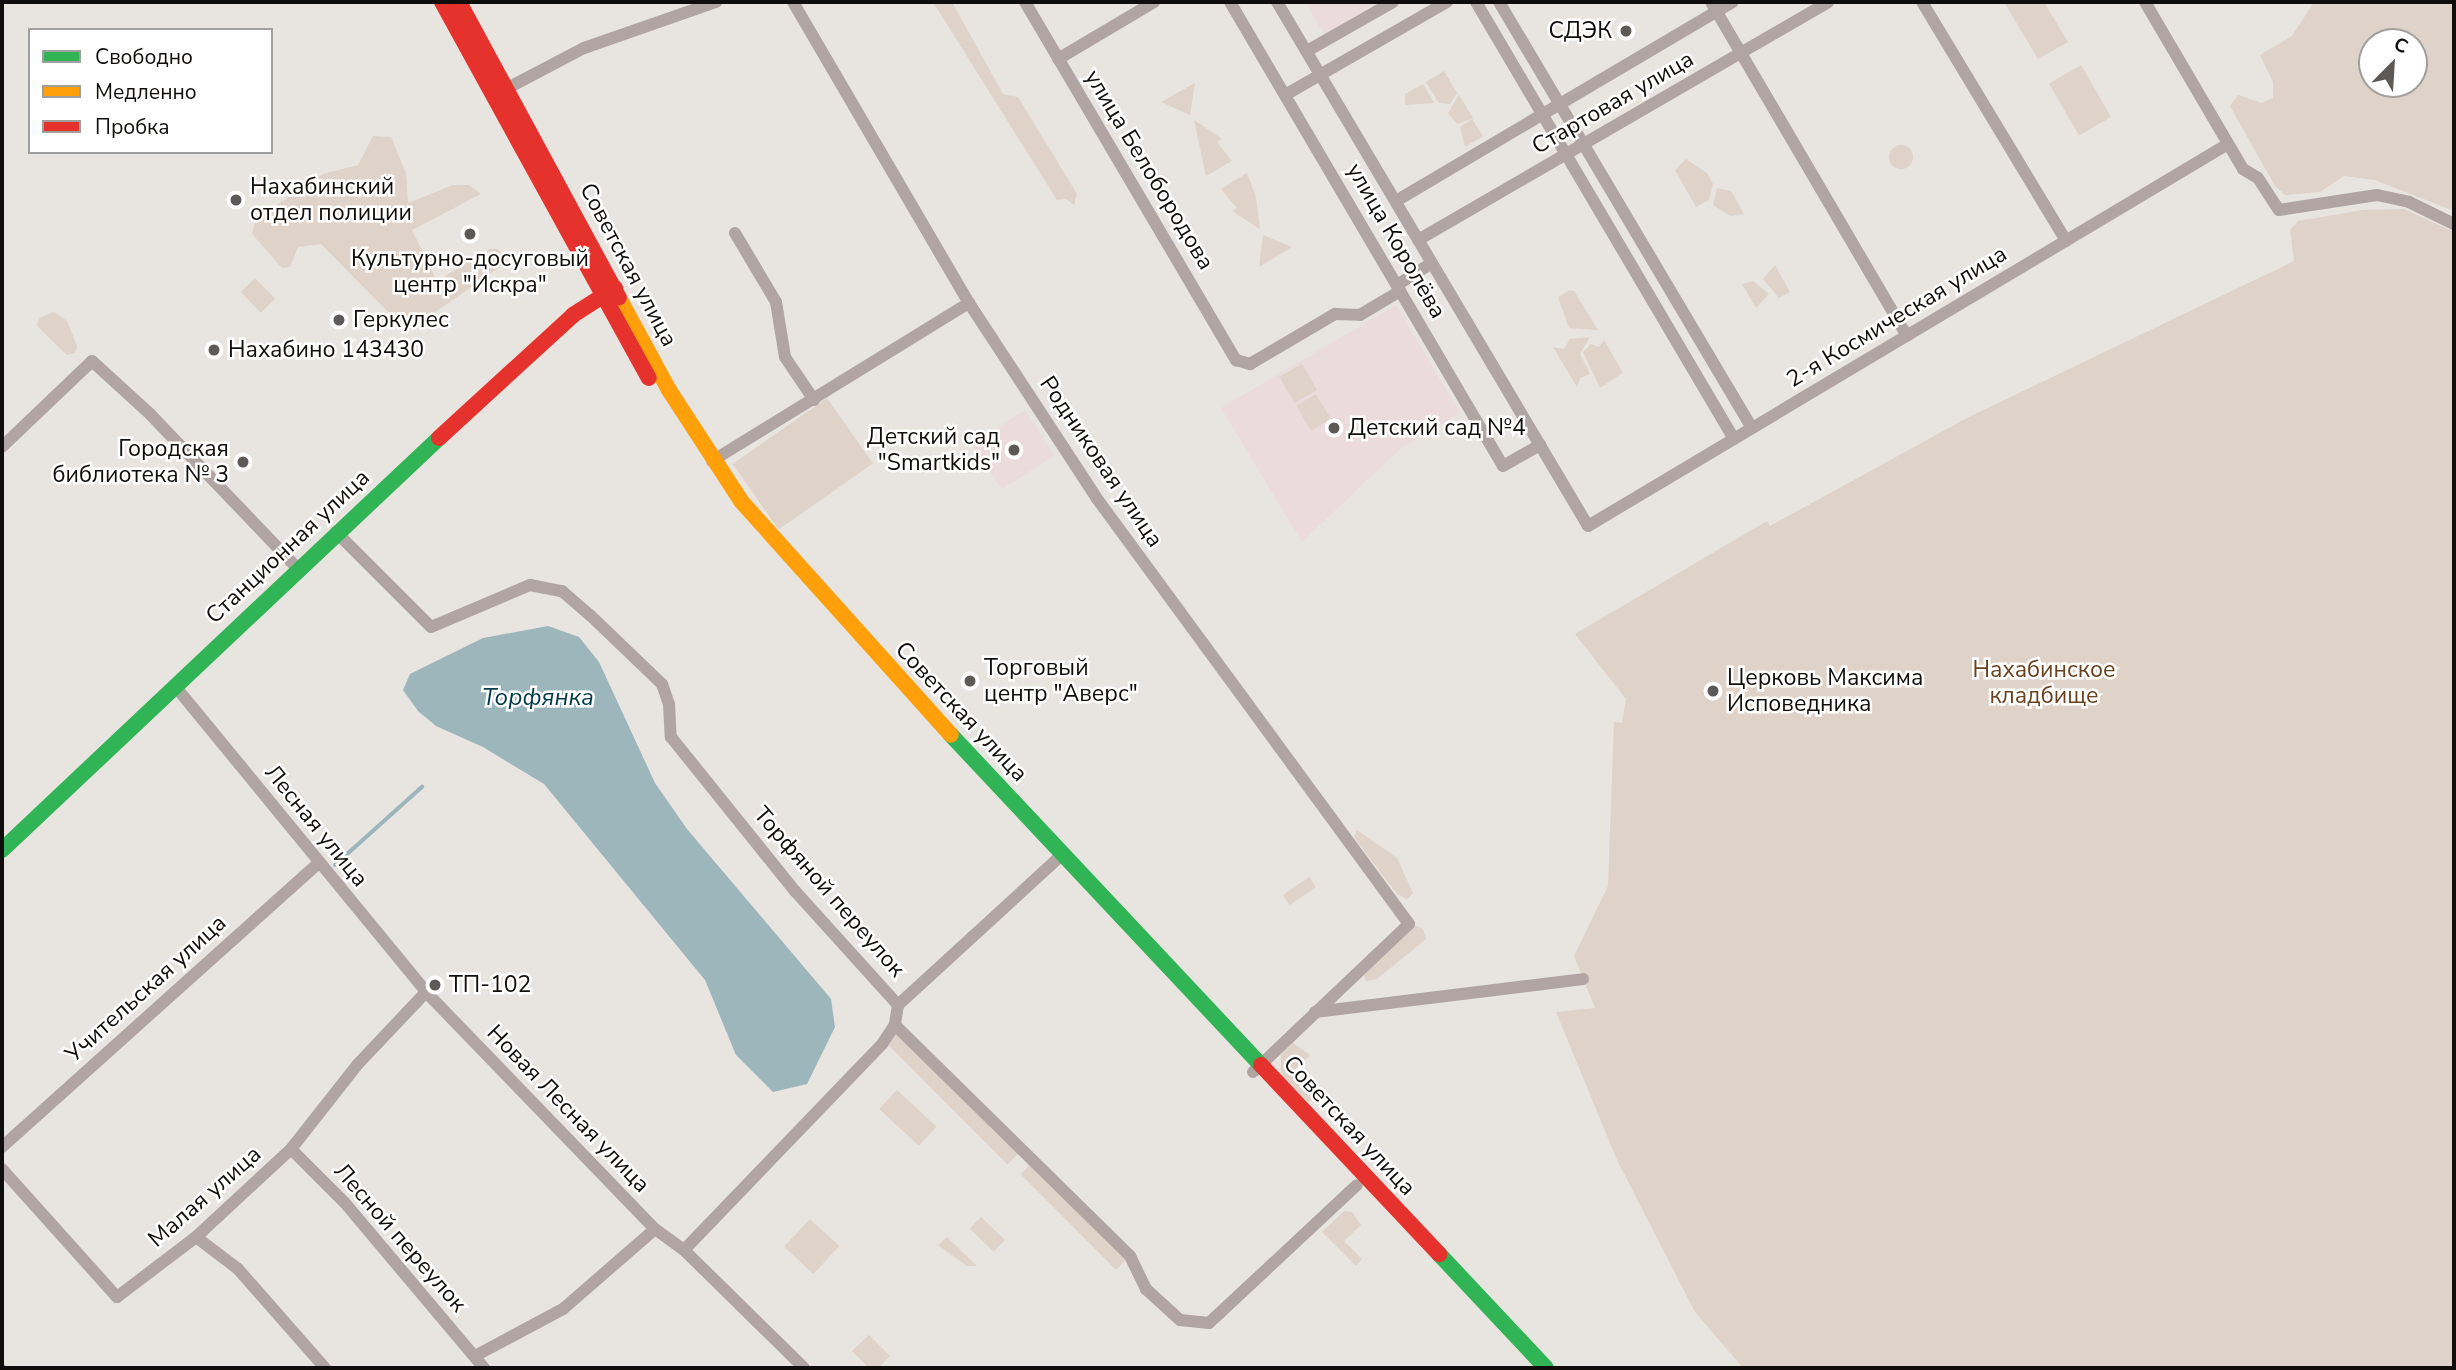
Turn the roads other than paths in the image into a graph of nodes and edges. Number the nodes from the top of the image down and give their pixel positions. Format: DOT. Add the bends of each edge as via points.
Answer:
graph roads {
  1 [pos="442,2"];
  2 [pos="459,2"];
  3 [pos="716,2"];
  4 [pos="793,2"];
  5 [pos="1025,2"];
  6 [pos="1154,2"];
  7 [pos="1230,2"];
  8 [pos="1277,2"];
  9 [pos="1393,2"];
  10 [pos="1447,2"];
  11 [pos="1476,2"];
  12 [pos="1499,2"];
  13 [pos="1733,2"];
  14 [pos="1828,2"];
  15 [pos="1922,2"];
  16 [pos="2145,2"];
  17 [pos="1713,7"];
  18 [pos="1307,51"];
  19 [pos="1740,53"];
  20 [pos="1058,59"];
  21 [pos="1320,75"];
  22 [pos="500,92"];
  23 [pos="1285,95"];
  24 [pos="1560,104"];
  25 [pos="1543,114"];
  26 [pos="1583,144"];
  27 [pos="2228,144"];
  28 [pos="1566,154"];
  29 [pos="1395,201"];
  30 [pos="2454,224"];
  31 [pos="734,233"];
  32 [pos="1419,240"];
  33 [pos="2066,241"];
  34 [pos="1432,263"];
  35 [pos="1399,288"];
  36 [pos="608,292"];
  37 [pos="968,303"];
  38 [pos="1907,336"];
  39 [pos="814,400"];
  40 [pos="1752,428"];
  41 [pos="1734,439"];
  42 [pos="1540,445"];
  43 [pos="2,447"];
  44 [pos="712,461"];
  45 [pos="1588,526"];
  46 [pos="336,532"];
  47 [pos="298,568"];
  48 [pos="175,686"];
  49 [pos="2,850"];
  50 [pos="1059,858"];
  51 [pos="317,863"];
  52 [pos="1583,979"];
  53 [pos="426,992"];
  54 [pos="898,1005"];
  55 [pos="1315,1012"];
  56 [pos="895,1024"];
  57 [pos="1257,1069"];
  58 [pos="2,1147"];
  59 [pos="291,1149"];
  60 [pos="2,1169"];
  61 [pos="1357,1185"];
  62 [pos="656,1228"];
  63 [pos="196,1237"];
  64 [pos="684,1250"];
  65 [pos="475,1356"];
  66 [pos="325,1368"];
  67 [pos="484,1368"];
  68 [pos="804,1368"];
  69 [pos="1529,1368"];
  70 [pos="1546,1368"];
  1 -- 22 [label="main road, Советская улица"];
  2 -- 22 [label="main road, Советская улица"];
  3 -- 22 [label="street" via="584,48"];
  4 -- 37 [label="street, Родниковая улица"];
  5 -- 20 [label="street, улица Белобородова"];
  6 -- 20 [label="street"];
  7 -- 23 [label="street, улица Королёва"];
  8 -- 18 [label="street, улица Королёва"];
  9 -- 18 [label="street"];
  10 -- 21 [label="street"];
  11 -- 25 [label="street"];
  12 -- 24 [label="street"];
  13 -- 17 [label="street, Стартовая улица"];
  14 -- 19 [label="street, Стартовая улица"];
  15 -- 33 [label="street"];
  16 -- 27 [label="street"];
  17 -- 19 [label="street"];
  17 -- 24 [label="street, Стартовая улица"];
  18 -- 21 [label="street, улица Королёва"];
  19 -- 26 [label="street, Стартовая улица"];
  19 -- 38 [label="street"];
  20 -- 35 [label="street, улица Белобородова" via="1236,360 1251,364 1335,314 1360,315"];
  21 -- 23 [label="street"];
  21 -- 29 [label="street, улица Королёва"];
  22 -- 36 [label="main road, Советская улица"];
  23 -- 35 [label="street, улица Королёва"];
  24 -- 25 [label="street, Стартовая улица"];
  24 -- 26 [label="street"];
  25 -- 28 [label="street"];
  25 -- 29 [label="street, Стартовая улица"];
  26 -- 28 [label="street, Стартовая улица"];
  26 -- 40 [label="street"];
  27 -- 30 [label="street" via="2279,210 2377,195 2409,202"];
  27 -- 33 [label="street, 2-я Космическая улица"];
  28 -- 32 [label="street, Стартовая улица"];
  28 -- 41 [label="street"];
  29 -- 32 [label="street, улица Королёва"];
  31 -- 39 [label="street" via="776,302 785,357"];
  32 -- 34 [label="street, улица Королёва"];
  33 -- 38 [label="street, 2-я Космическая улица"];
  34 -- 35 [label="street"];
  34 -- 42 [label="street, улица Королёва"];
  35 -- 42 [label="street, улица Королёва" via="1503,466"];
  36 -- 44 [label="main road, Советская улица"];
  36 -- 46 [label="main road, Станционная улица" via="573,315"];
  36 -- 50 [label="main road, Советская улица" via="702,467 732,509 821,612"];
  37 -- 39 [label="street"];
  37 -- 55 [label="street, Родниковая улица" via="1098,500 1409,924"];
  38 -- 40 [label="street, 2-я Космическая улица"];
  39 -- 44 [label="street"];
  40 -- 41 [label="street, 2-я Космическая улица"];
  41 -- 45 [label="street, 2-я Космическая улица"];
  42 -- 45 [label="street, улица Королёва"];
  43 -- 47 [label="street" via="92,360"];
  44 -- 50 [label="main road, Советская улица" via="826,600"];
  46 -- 47 [label="main road, Станционная улица"];
  46 -- 54 [label="street, Торфяной переулок" via="431,627 530,585 562,591 662,684 669,704 671,737 795,891"];
  47 -- 48 [label="main road, Станционная улица"];
  48 -- 49 [label="main road, Станционная улица"];
  48 -- 51 [label="street, Лесная улица"];
  50 -- 54 [label="street"];
  50 -- 57 [label="main road, Советская улица"];
  51 -- 53 [label="street, Лесная улица"];
  51 -- 58 [label="street, Учительская улица"];
  52 -- 55 [label="street"];
  53 -- 59 [label="street, Малая улица" via="357,1065"];
  53 -- 62 [label="street, Новая Лесная улица"];
  54 -- 56 [label="street, Торфяной переулок"];
  55 -- 57 [label="street"];
  56 -- 61 [label="street" via="1130,1256 1146,1289 1164,1309 1195,1324 1209,1323"];
  56 -- 64 [label="street" via="882,1044"];
  57 -- 61 [label="main road, Советская улица"];
  57 -- 70 [label="main road, Советская улица"];
  59 -- 63 [label="street, Малая улица"];
  59 -- 65 [label="street, Лесной переулок" via="345,1203"];
  60 -- 63 [label="street, Малая улица" via="117,1297"];
  61 -- 69 [label="main road, Советская улица"];
  62 -- 64 [label="street, Новая Лесная улица"];
  62 -- 65 [label="street" via="563,1309"];
  63 -- 66 [label="street" via="238,1269"];
  64 -- 68 [label="street, Новая Лесная улица"];
  65 -- 67 [label="street, Лесной переулок"];
}
